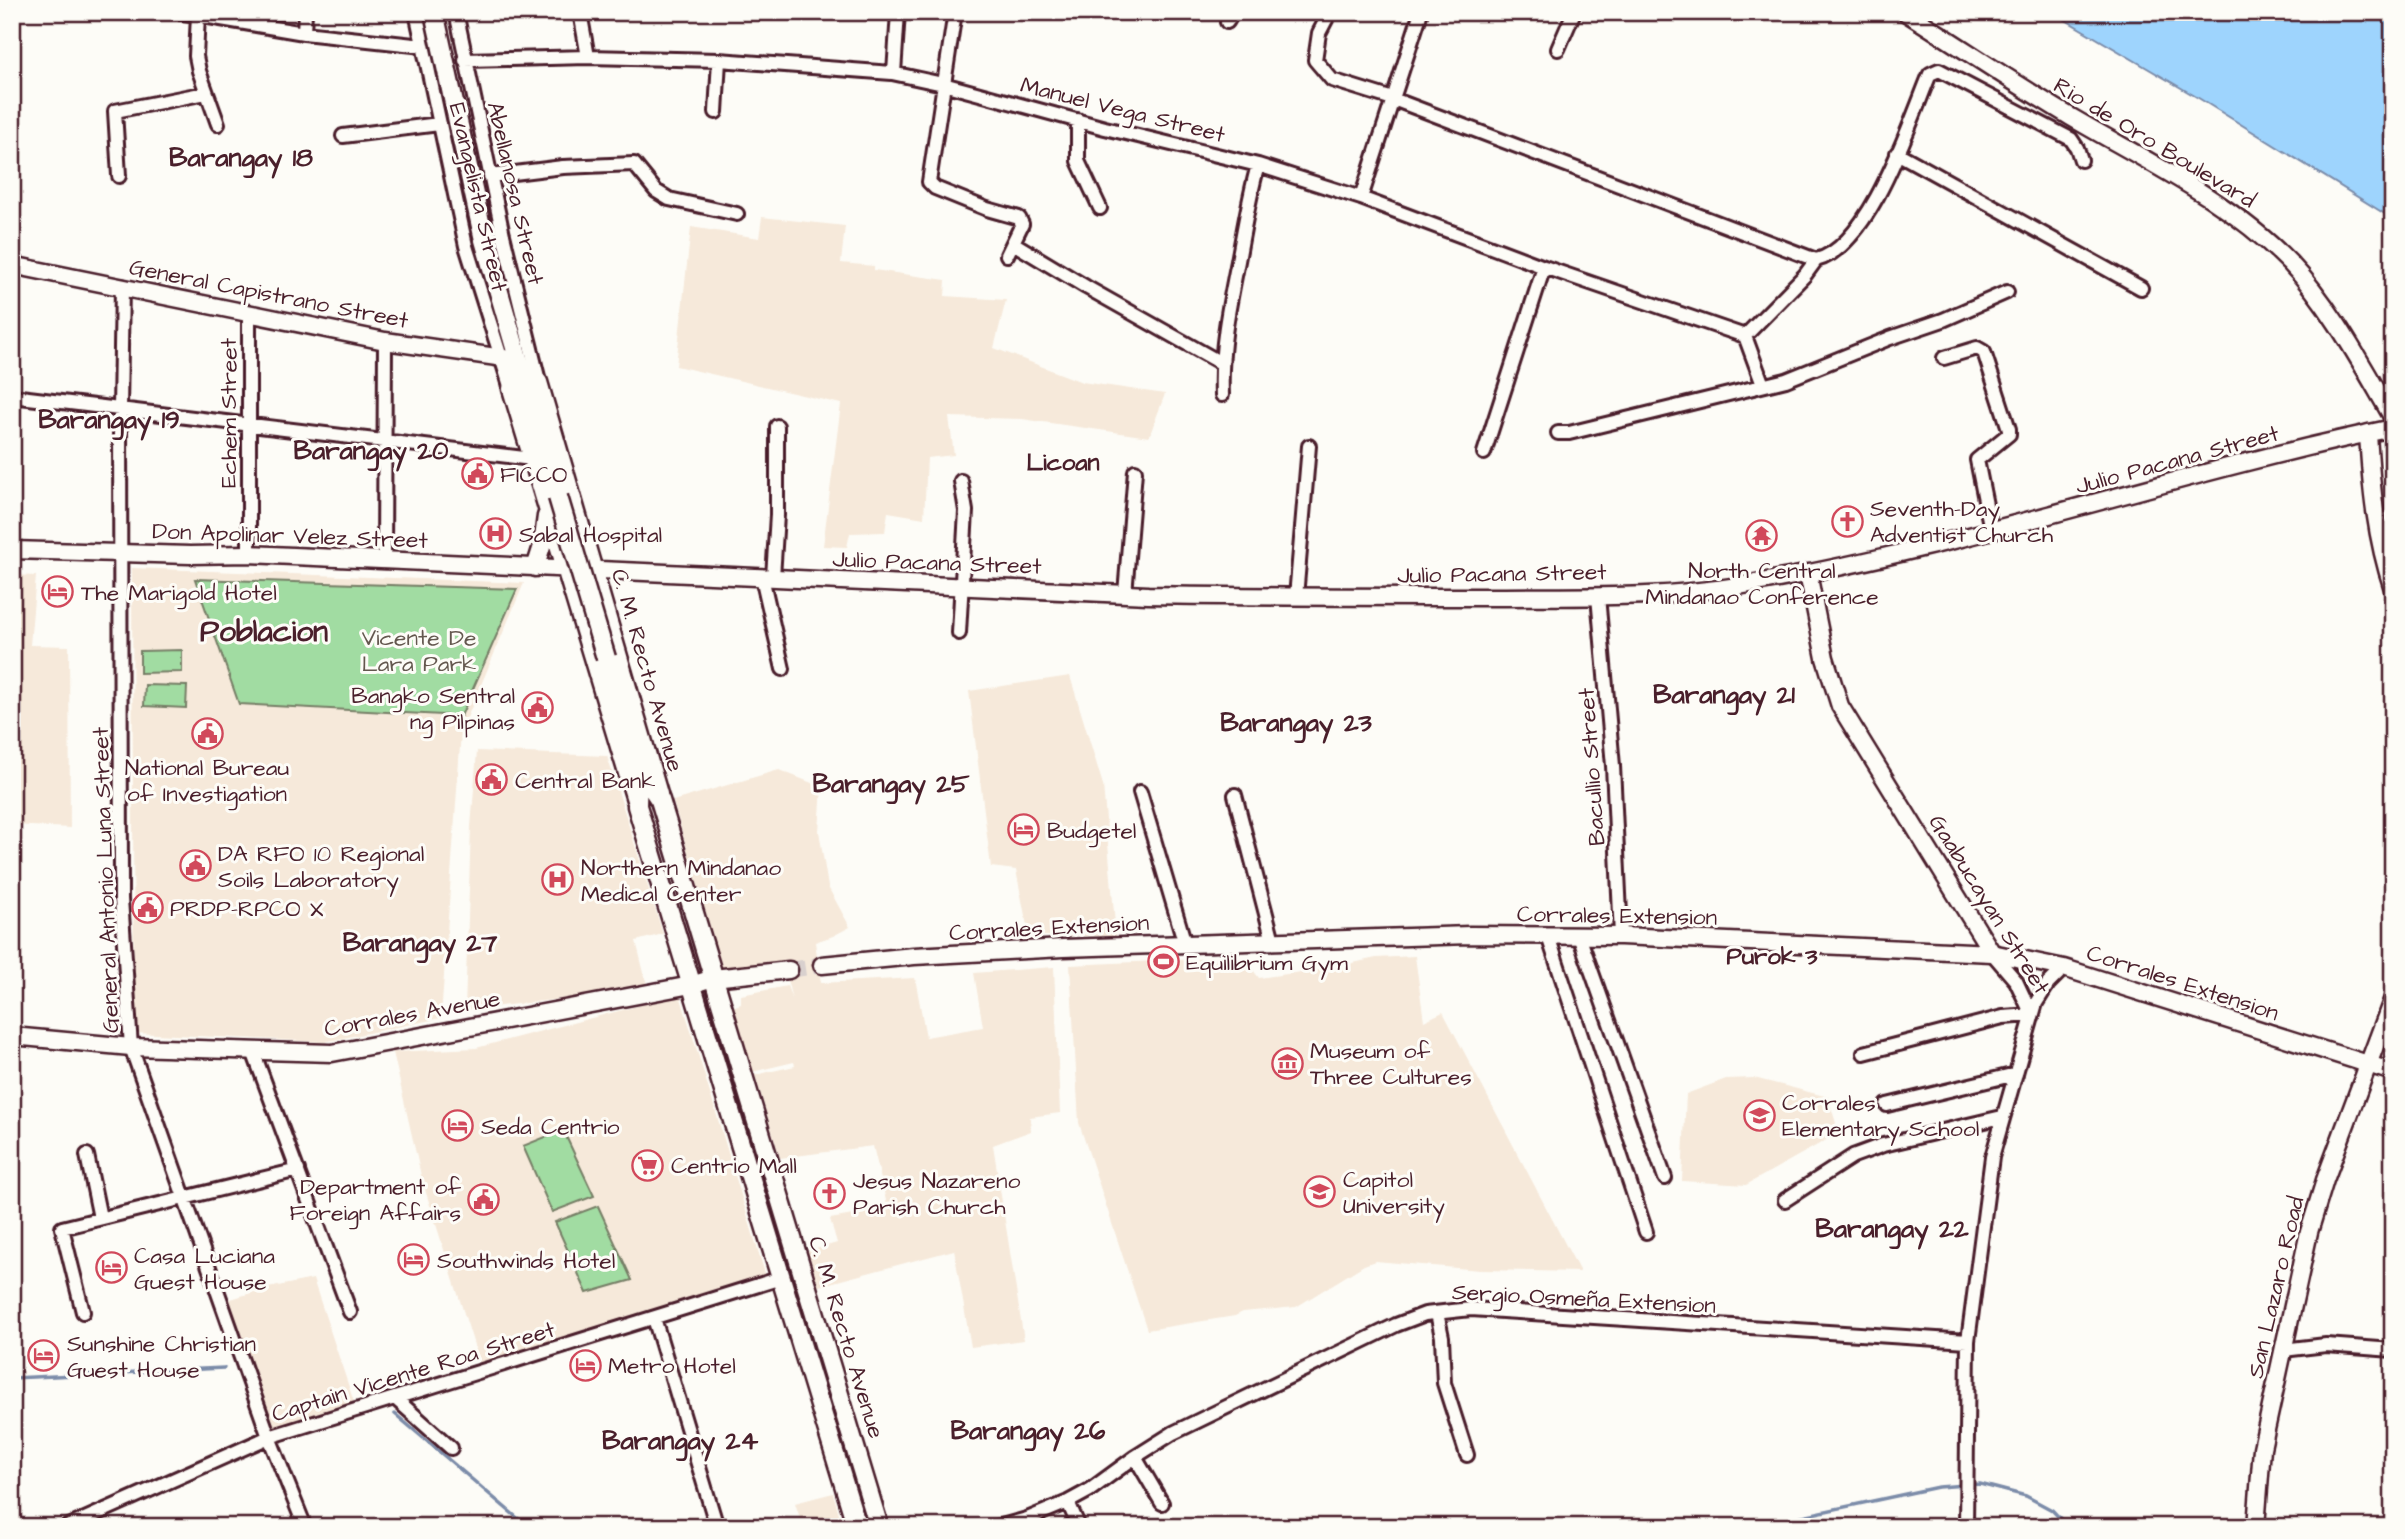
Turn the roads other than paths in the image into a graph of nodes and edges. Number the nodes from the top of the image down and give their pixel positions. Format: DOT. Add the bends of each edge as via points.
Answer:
graph roads {
  1 [pos="178,12"];
  2 [pos="305,12"];
  3 [pos="415,12"];
  4 [pos="434,12"];
  5 [pos="456,12"];
  6 [pos="580,12"];
  7 [pos="898,12"];
  8 [pos="955,12"];
  9 [pos="1330,12"];
  10 [pos="1421,12"];
  11 [pos="1574,12"];
  12 [pos="1905,12"];
  13 [pos="198,15"];
  14 [pos="304,33"];
  15 [pos="423,46"];
  16 [pos="1558,49"];
  17 [pos="588,57"];
  18 [pos="465,60"];
  19 [pos="719,60"];
  20 [pos="894,73"];
  21 [pos="943,84"];
  22 [pos="205,93"];
  23 [pos="1393,99"];
  24 [pos="716,112"];
  25 [pos="1078,120"];
  26 [pos="218,124"];
  27 [pos="439,124"];
  28 [pos="343,136"];
  29 [pos="1898,153"];
  30 [pos="2081,160"];
  31 [pos="1258,165"];
  32 [pos="119,176"];
  33 [pos="490,176"];
  34 [pos="1361,198"];
  35 [pos="1100,208"];
  36 [pos="737,214"];
  37 [pos="1013,243"];
  38 [pos="1007,256"];
  39 [pos="1816,260"];
  40 [pos="12,265"];
  41 [pos="1544,267"];
  42 [pos="122,286"];
  43 [pos="2141,288"];
  44 [pos="2007,292"];
  45 [pos="249,314"];
  46 [pos="1745,336"];
  47 [pos="385,341"];
  48 [pos="1944,358"];
  49 [pos="509,359"];
  50 [pos="1221,363"];
  51 [pos="539,382"];
  52 [pos="1763,386"];
  53 [pos="1222,395"];
  54 [pos="12,396"];
  55 [pos="120,409"];
  56 [pos="2393,418"];
  57 [pos="249,425"];
  58 [pos="776,426"];
  59 [pos="2393,428"];
  60 [pos="1558,433"];
  61 [pos="2368,433"];
  62 [pos="385,442"];
  63 [pos="1309,446"];
  64 [pos="1484,453"];
  65 [pos="532,459"];
  66 [pos="1135,471"];
  67 [pos="961,481"];
  68 [pos="553,504"];
  69 [pos="1991,530"];
  70 [pos="12,550"];
  71 [pos="121,552"];
  72 [pos="249,554"];
  73 [pos="384,560"];
  74 [pos="535,568"];
  75 [pos="565,569"];
  76 [pos="594,570"];
  77 [pos="1808,573"];
  78 [pos="768,577"];
  79 [pos="961,586"];
  80 [pos="2393,589"];
  81 [pos="1125,594"];
  82 [pos="1598,596"];
  83 [pos="1296,597"];
  84 [pos="959,633"];
  85 [pos="783,669"];
  86 [pos="638,767"];
  87 [pos="1140,792"];
  88 [pos="1235,795"];
  89 [pos="660,800"];
  90 [pos="637,806"];
  91 [pos="1548,936"];
  92 [pos="1578,936"];
  93 [pos="1620,936"];
  94 [pos="1273,941"];
  95 [pos="1185,944"];
  96 [pos="1992,953"];
  97 [pos="822,965"];
  98 [pos="2064,968"];
  99 [pos="789,970"];
  100 [pos="713,978"];
  101 [pos="691,985"];
  102 [pos="2393,998"];
  103 [pos="2032,1015"];
  104 [pos="12,1036"];
  105 [pos="131,1047"];
  106 [pos="253,1051"];
  107 [pos="1864,1053"];
  108 [pos="2367,1064"];
  109 [pos="2393,1072"];
  110 [pos="2015,1074"];
  111 [pos="1887,1105"];
  112 [pos="2002,1117"];
  113 [pos="87,1155"];
  114 [pos="298,1170"];
  115 [pos="1665,1178"];
  116 [pos="185,1198"];
  117 [pos="1785,1200"];
  118 [pos="100,1218"];
  119 [pos="1646,1232"];
  120 [pos="781,1278"];
  121 [pos="83,1312"];
  122 [pos="350,1312"];
  123 [pos="1437,1313"];
  124 [pos="654,1318"];
  125 [pos="1968,1341"];
  126 [pos="2283,1350"];
  127 [pos="2393,1350"];
  128 [pos="396,1399"];
  129 [pos="269,1437"];
  130 [pos="451,1448"];
  131 [pos="1466,1455"];
  132 [pos="1135,1457"];
  133 [pos="1068,1502"];
  134 [pos="1162,1503"];
  135 [pos="1966,1526"];
  136 [pos="67,1527"];
  137 [pos="305,1527"];
  138 [pos="717,1527"];
  139 [pos="857,1527"];
  140 [pos="879,1527"];
  141 [pos="998,1527"];
  142 [pos="1079,1527"];
  143 [pos="2256,1527"];
  1 -- 13 [label="street"];
  2 -- 14 [label="street"];
  3 -- 15 [label="street, Evangelista Street"];
  4 -- 49 [label="highway, C. M. Recto Avenue"];
  5 -- 18 [label="street, Abellanosa Street"];
  6 -- 17 [label="street"];
  7 -- 20 [label="street"];
  8 -- 21 [label="street"];
  9 -- 23 [label="street" via="1319,33 1315,61 1332,80"];
  10 -- 23 [label="street"];
  11 -- 16 [label="street"];
  12 -- 56 [label="main road, Rio de Oro Boulevard" via="2245,222 2293,266 2314,293"];
  13 -- 14 [label="street"];
  13 -- 22 [label="street" via="196,56"];
  14 -- 15 [label="street"];
  15 -- 27 [label="street, Evangelista Street"];
  17 -- 18 [label="street, Manuel Vega Street"];
  17 -- 19 [label="street, Manuel Vega Street"];
  18 -- 33 [label="street, Abellanosa Street"];
  19 -- 20 [label="street, Manuel Vega Street"];
  19 -- 24 [label="street"];
  20 -- 21 [label="street, Manuel Vega Street"];
  21 -- 25 [label="street, Manuel Vega Street"];
  21 -- 37 [label="street" via="929,183 1019,218 1022,224"];
  22 -- 26 [label="street"];
  22 -- 32 [label="street" via="115,111"];
  23 -- 34 [label="street"];
  23 -- 39 [label="street"];
  25 -- 31 [label="street, Manuel Vega Street"];
  25 -- 35 [label="street" via="1078,161"];
  27 -- 28 [label="street"];
  27 -- 49 [label="street, Evangelista Street" via="466,246"];
  29 -- 30 [label="street" via="1930,74 1939,71 2071,139"];
  29 -- 39 [label="street" via="1867,217 1845,244"];
  29 -- 43 [label="street"];
  31 -- 34 [label="street, Manuel Vega Street"];
  31 -- 50 [label="street"];
  33 -- 36 [label="street" via="634,164 656,191 669,199"];
  33 -- 51 [label="street, Abellanosa Street"];
  34 -- 41 [label="street, Manuel Vega Street"];
  37 -- 38 [label="street"];
  37 -- 50 [label="street"];
  39 -- 46 [label="street"];
  40 -- 42 [label="main road, General Capistrano Street"];
  41 -- 46 [label="street, Manuel Vega Street"];
  41 -- 64 [label="street"];
  42 -- 45 [label="main road, General Capistrano Street"];
  42 -- 55 [label="street, General Antonio Luna Street"];
  44 -- 52 [label="street"];
  45 -- 47 [label="main road, General Capistrano Street"];
  45 -- 57 [label="street, Echem Street"];
  46 -- 52 [label="street"];
  47 -- 49 [label="main road, General Capistrano Street"];
  47 -- 62 [label="street"];
  48 -- 69 [label="street" via="1976,348 1983,352 2009,429 2009,434 1977,460"];
  49 -- 51 [label="main road, C. M. Recto Avenue"];
  49 -- 65 [label="main road, C. M. Recto Avenue" via="511,389"];
  49 -- 68 [label="highway, C. M. Recto Avenue"];
  50 -- 53 [label="street"];
  51 -- 76 [label="main road, C. M. Recto Avenue"];
  52 -- 60 [label="street"];
  54 -- 55 [label="street"];
  55 -- 57 [label="street"];
  55 -- 71 [label="street, General Antonio Luna Street"];
  57 -- 62 [label="street"];
  57 -- 72 [label="street, Echem Street"];
  58 -- 78 [label="street" via="777,519"];
  59 -- 61 [label="main road, Julio Pacana Street"];
  61 -- 69 [label="main road, Julio Pacana Street"];
  61 -- 80 [label="main road" via="2379,544"];
  62 -- 65 [label="street"];
  62 -- 73 [label="street"];
  63 -- 83 [label="street"];
  65 -- 68 [label="main road, C. M. Recto Avenue"];
  66 -- 81 [label="street"];
  67 -- 79 [label="street" via="966,511"];
  68 -- 74 [label="main road"];
  68 -- 75 [label="main road, C. M. Recto Avenue"];
  68 -- 86 [label="highway, C. M. Recto Avenue, bridge"];
  69 -- 77 [label="main road, Julio Pacana Street"];
  70 -- 71 [label="main road, Don Apolinar Velez Street"];
  71 -- 72 [label="main road, Don Apolinar Velez Street"];
  71 -- 105 [label="street, General Antonio Luna Street" via="121,900"];
  72 -- 73 [label="main road, Don Apolinar Velez Street"];
  73 -- 74 [label="main road, Don Apolinar Velez Street"];
  74 -- 75 [label="main road, Don Apolinar Velez Street"];
  75 -- 76 [label="main road, Julio Pacana Street"];
  75 -- 90 [label="main road, C. M. Recto Avenue"];
  76 -- 78 [label="main road, Julio Pacana Street"];
  76 -- 89 [label="main road, C. M. Recto Avenue"];
  77 -- 82 [label="main road, Julio Pacana Street" via="1700,591"];
  77 -- 96 [label="main road, Gaabucayan Street" via="1840,706"];
  78 -- 79 [label="main road, Julio Pacana Street"];
  78 -- 85 [label="street"];
  79 -- 81 [label="main road, Julio Pacana Street"];
  79 -- 84 [label="street"];
  81 -- 83 [label="main road, Julio Pacana Street"];
  82 -- 83 [label="main road, Julio Pacana Street"];
  82 -- 93 [label="street, Bacullio Street" via="1614,766"];
  86 -- 89 [label="highway, C. M. Recto Avenue"];
  86 -- 90 [label="highway, C. M. Recto Avenue"];
  87 -- 95 [label="street"];
  88 -- 94 [label="street"];
  89 -- 100 [label="highway, C. M. Recto Avenue"];
  90 -- 101 [label="highway, C. M. Recto Avenue"];
  91 -- 92 [label="main road, Corrales Extension"];
  91 -- 94 [label="main road, Corrales Extension"];
  91 -- 119 [label="street"];
  92 -- 93 [label="main road, Corrales Extension"];
  92 -- 115 [label="street"];
  93 -- 96 [label="main road, Corrales Extension"];
  94 -- 95 [label="main road, Corrales Extension"];
  95 -- 97 [label="main road, Corrales Extension" via="914,956"];
  96 -- 98 [label="main road, Corrales Extension"];
  96 -- 103 [label="street, Gaabucayan Street" via="2016,981"];
  98 -- 103 [label="street" via="2042,992"];
  98 -- 108 [label="main road, Corrales Extension"];
  99 -- 100 [label="main road"];
  100 -- 101 [label="main road, Corrales Avenue"];
  100 -- 140 [label="highway, C. M. Recto Avenue"];
  101 -- 106 [label="main road, Corrales Avenue" via="332,1052"];
  101 -- 120 [label="highway, C. M. Recto Avenue"];
  102 -- 108 [label="main road, San Lazaro Road"];
  103 -- 107 [label="street" via="2003,1017"];
  103 -- 110 [label="street, Gaabucayan Street"];
  104 -- 105 [label="main road, Corrales Avenue"];
  105 -- 106 [label="main road, Corrales Avenue"];
  105 -- 116 [label="street, General Antonio Luna Street"];
  106 -- 114 [label="street"];
  108 -- 109 [label="main road, Corrales Extension"];
  108 -- 126 [label="main road, San Lazaro Road" via="2315,1211"];
  110 -- 111 [label="street"];
  110 -- 112 [label="street, Gaabucayan Street"];
  112 -- 117 [label="street" via="1853,1156"];
  112 -- 125 [label="street, Gaabucayan Street" via="1992,1157"];
  113 -- 118 [label="street"];
  114 -- 116 [label="street"];
  114 -- 122 [label="street"];
  116 -- 118 [label="street"];
  116 -- 129 [label="street, General Antonio Luna Street"];
  118 -- 121 [label="street" via="62,1228"];
  120 -- 124 [label="street, Captain Vicente Roa Street"];
  120 -- 139 [label="highway, C. M. Recto Avenue"];
  123 -- 125 [label="street, Sergio Osmeña Extension" via="1471,1309"];
  123 -- 131 [label="street" via="1444,1383"];
  123 -- 132 [label="street, Sergio Osmeña Extension" via="1404,1321 1173,1433"];
  124 -- 128 [label="street, Captain Vicente Roa Street"];
  124 -- 138 [label="street"];
  125 -- 135 [label="street, Gaabucayan Street"];
  126 -- 127 [label="street" via="2326,1345"];
  126 -- 143 [label="main road, San Lazaro Road" via="2262,1448"];
  128 -- 129 [label="street, Captain Vicente Roa Street"];
  128 -- 130 [label="street"];
  129 -- 136 [label="street, Captain Vicente Roa Street"];
  129 -- 137 [label="street, General Antonio Luna Street"];
  132 -- 133 [label="street, Sergio Osmeña Extension"];
  132 -- 134 [label="street"];
  133 -- 141 [label="street, Sergio Osmeña Extension"];
  133 -- 142 [label="street"];
}
